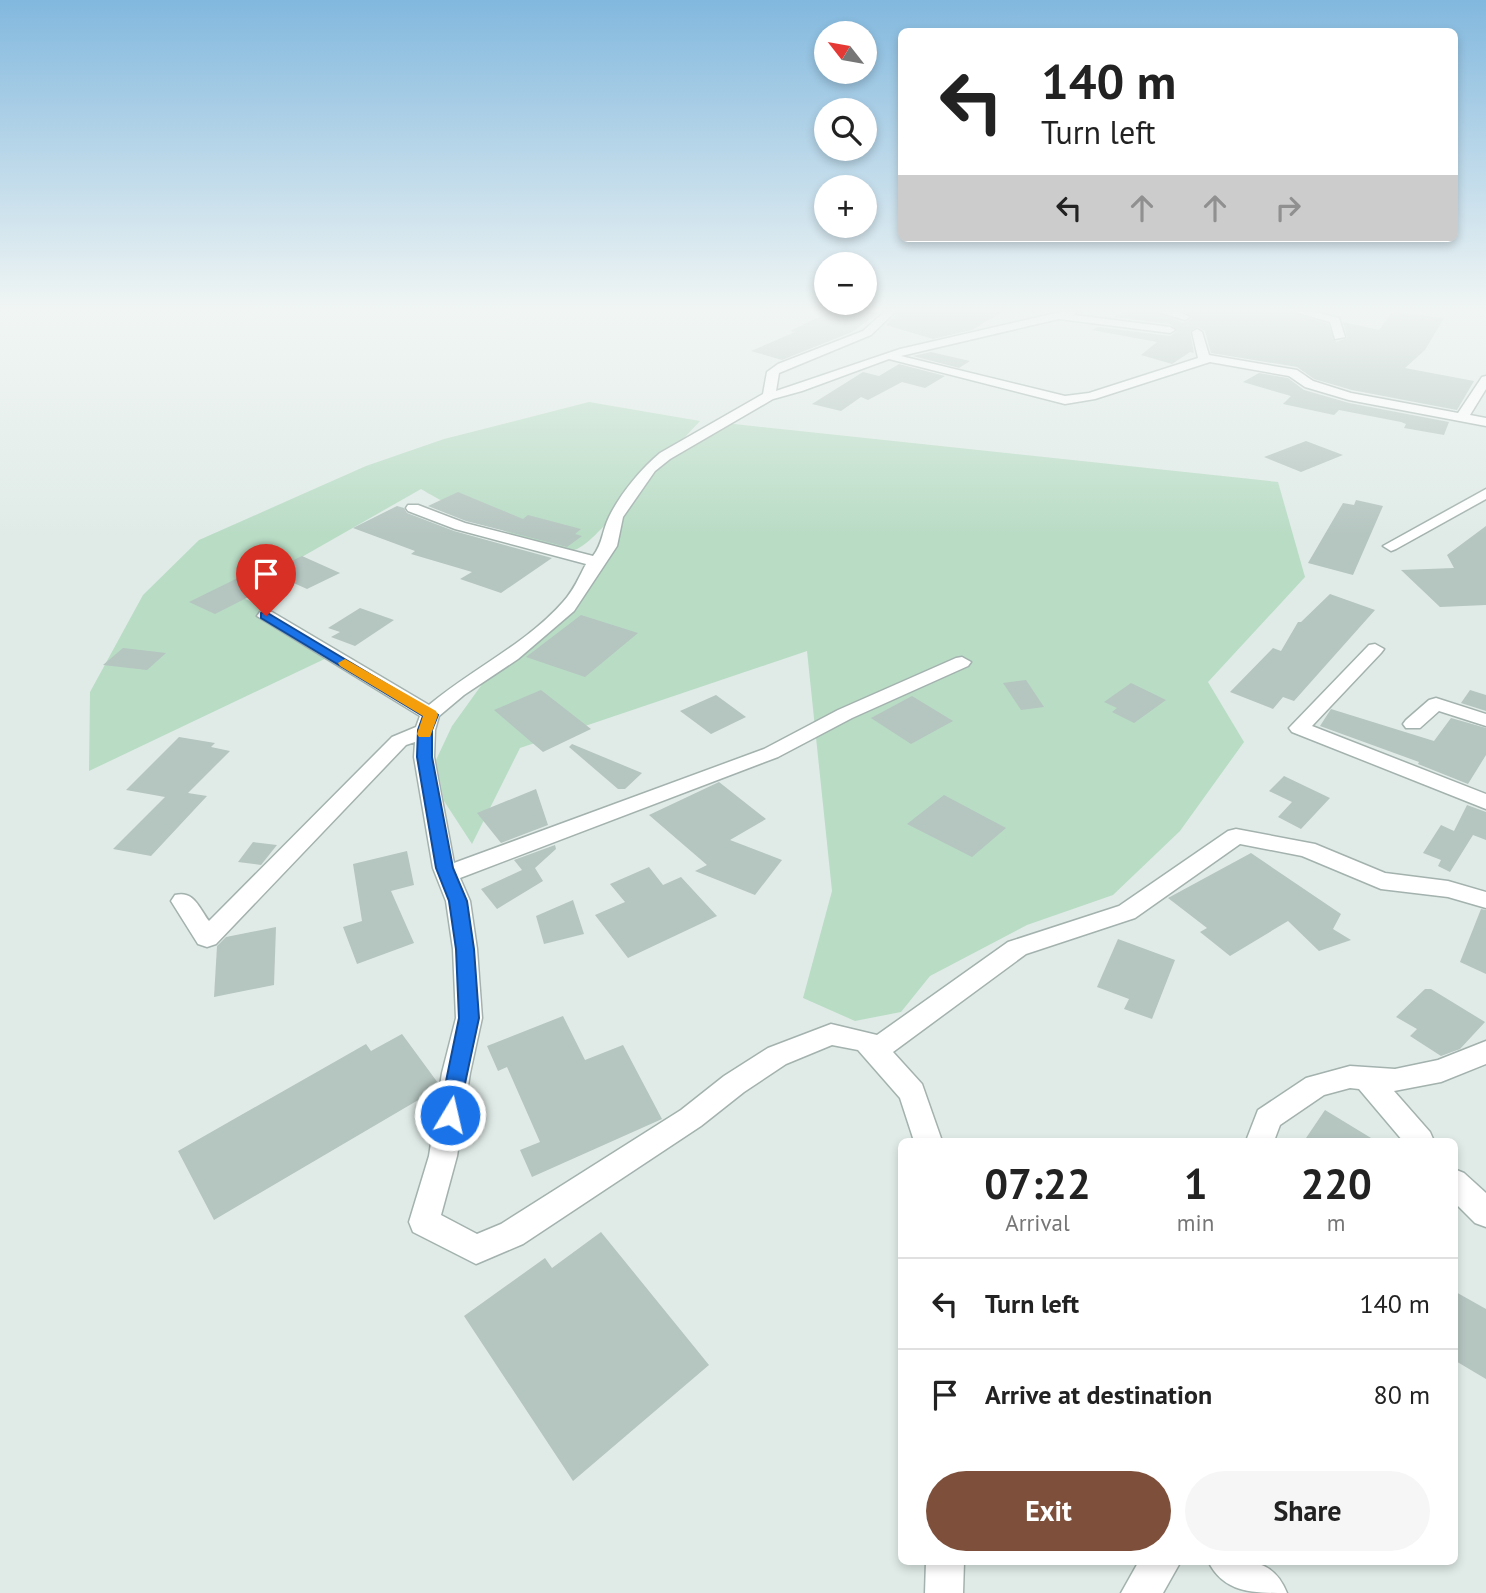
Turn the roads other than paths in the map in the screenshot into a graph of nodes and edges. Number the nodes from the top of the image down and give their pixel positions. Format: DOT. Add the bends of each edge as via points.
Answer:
graph roads {
  1 [pos="771,386"];
  2 [pos="808,386"];
  3 [pos="1003,386"];
  4 [pos="1120,386"];
  5 [pos="1317,386"];
  6 [pos="1482,386"];
  7 [pos="769,396"];
  8 [pos="1462,418"];
  9 [pos="1486,422"];
  10 [pos="1486,493"];
  11 [pos="413,508"];
  12 [pos="1391,546"];
  13 [pos="596,562"];
  14 [pos="266,616"];
  15 [pos="1376,649"];
  16 [pos="962,662"];
  17 [pos="1486,720"];
  18 [pos="428,722"];
  19 [pos="1413,724"];
  20 [pos="1486,802"];
  21 [pos="447,874"];
  22 [pos="1486,900"];
  23 [pos="183,901"];
  24 [pos="875,1051"];
  25 [pos="1486,1052"];
  26 [pos="1367,1079"];
  27 [pos="927,1138"];
  28 [pos="1261,1138"];
  29 [pos="1417,1138"];
  30 [pos="1458,1186"];
  31 [pos="1486,1213"];
  32 [pos="945,1565"];
  33 [pos="1159,1565"];
  34 [pos="1232,1565"];
  35 [pos="944,1593"];
  36 [pos="1140,1593"];
  37 [pos="1268,1593"];
  1 -- 7 [label="street"];
  2 -- 7 [label="street"];
  3 -- 4 [label="street" via="1065,400"];
  5 -- 8 [label="street"];
  6 -- 8 [label="street"];
  7 -- 13 [label="street" via="650,468 616,517 609,546"];
  8 -- 9 [label="street"];
  10 -- 12 [label="street"];
  11 -- 13 [label="street" via="460,526"];
  13 -- 18 [label="street" via="568,607 512,655 457,691"];
  14 -- 18 [label="street"];
  15 -- 20 [label="street" via="1299,728"];
  16 -- 21 [label="street" via="771,753"];
  17 -- 19 [label="street" via="1436,704"];
  18 -- 21 [label="street" via="424,757"];
  18 -- 23 [label="street" via="399,741 207,938"];
  21 -- 24 [label="street" via="458,901 469,1018 443,1156 424,1222 476,1249 512,1234 691,1118 777,1056 831,1034 866,1041"];
  22 -- 24 [label="street" via="1448,889 1381,881 1307,849 1236,836 1127,912 1017,948"];
  24 -- 27 [label="street" via="912,1092"];
  25 -- 26 [label="street" via="1441,1071 1395,1080"];
  26 -- 28 [label="street" via="1350,1077 1316,1086 1268,1118"];
  26 -- 29 [label="street"];
  30 -- 31 [label="street"];
  32 -- 35 [label="street"];
  33 -- 36 [label="street"];
  34 -- 37 [label="street"];
}
